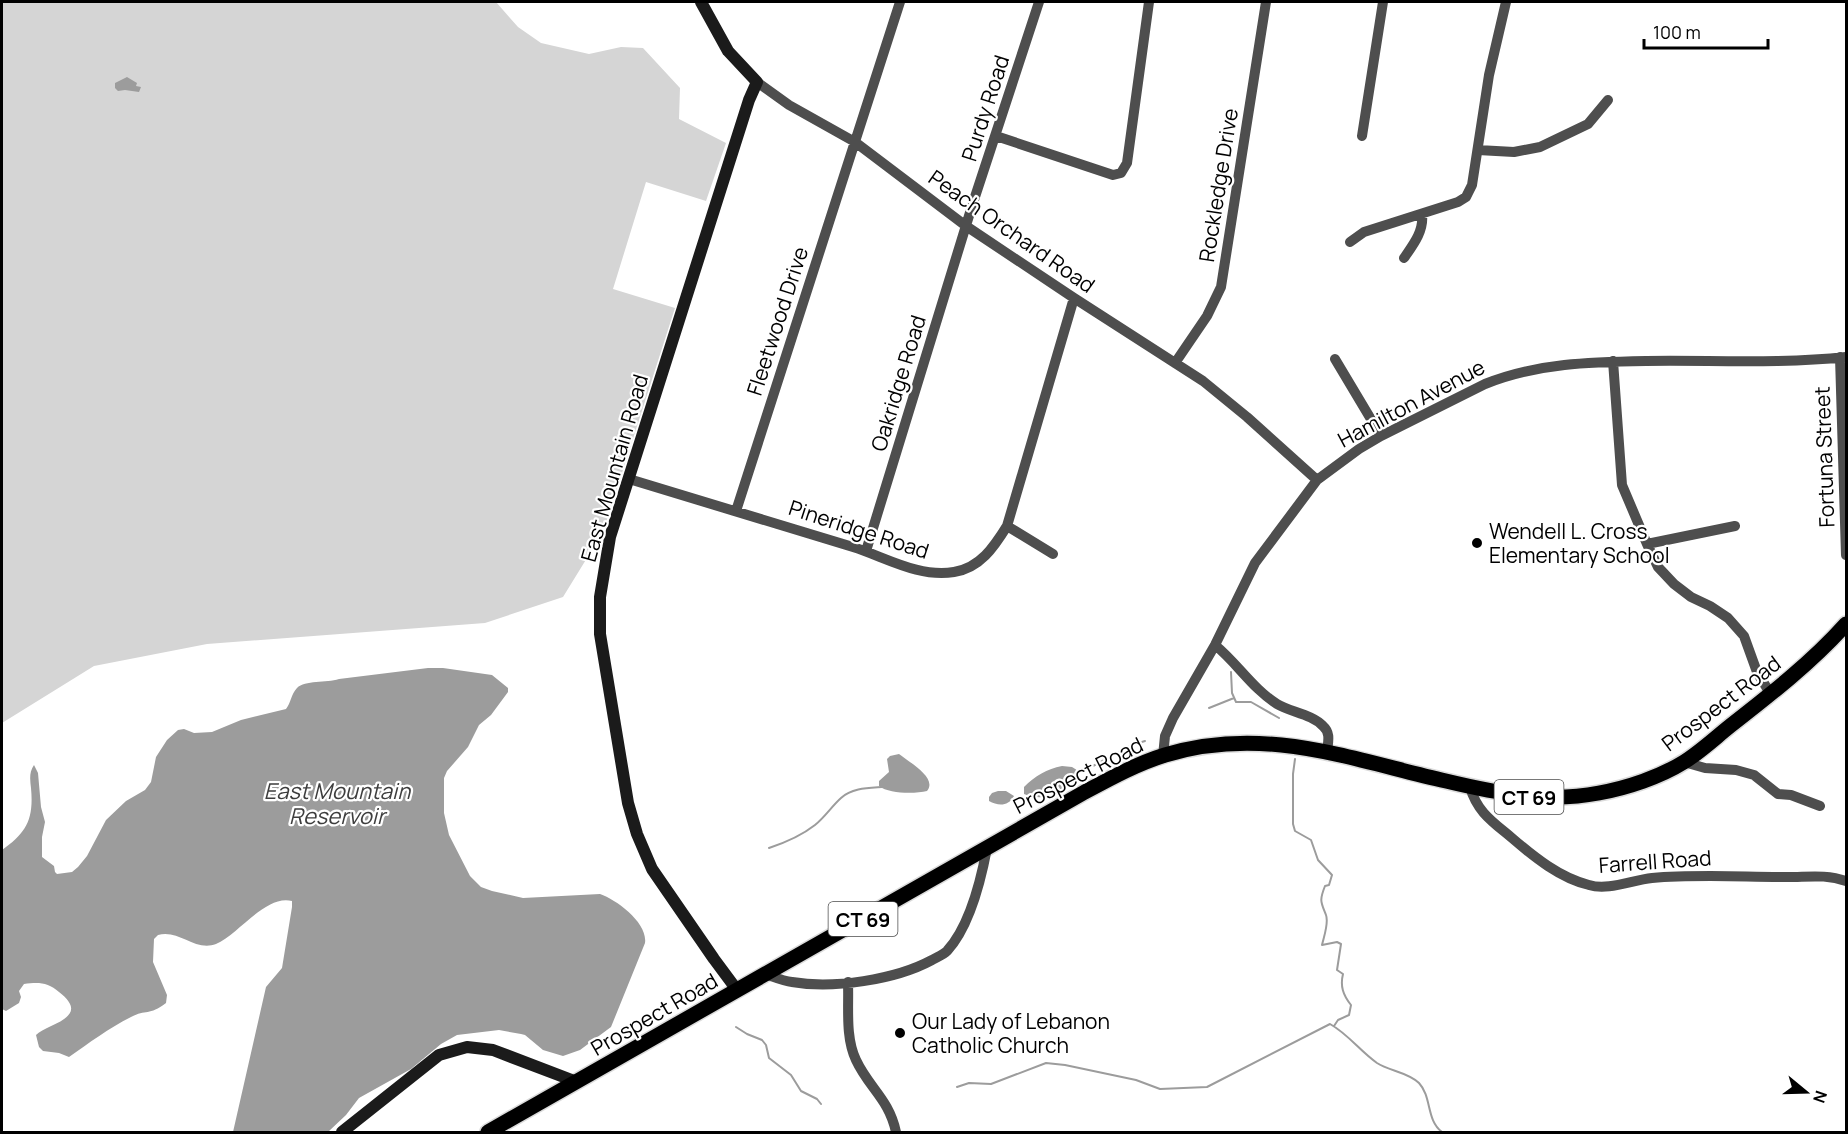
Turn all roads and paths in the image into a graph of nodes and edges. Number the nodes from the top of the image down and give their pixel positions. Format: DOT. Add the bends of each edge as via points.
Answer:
graph roads {
  1 [pos="701,2"];
  2 [pos="900,2"];
  3 [pos="1039,2"];
  4 [pos="1149,2"];
  5 [pos="1266,2"];
  6 [pos="1383,2"];
  7 [pos="1506,2"];
  8 [pos="757,82"];
  9 [pos="1608,100"];
  10 [pos="996,136"];
  11 [pos="1362,136"];
  12 [pos="855,142"];
  13 [pos="1478,150"];
  14 [pos="1422,214"];
  15 [pos="966,226"];
  16 [pos="1350,242"];
  17 [pos="1404,258"];
  18 [pos="1074,298"];
  19 [pos="1843,357"];
  20 [pos="1335,359"];
  21 [pos="1613,361"];
  22 [pos="1175,363"];
  23 [pos="1381,436"];
  24 [pos="629,478"];
  25 [pos="1317,480"];
  26 [pos="736,511"];
  27 [pos="1007,526"];
  28 [pos="1735,526"];
  29 [pos="1647,544"];
  30 [pos="866,551"];
  31 [pos="1053,554"];
  32 [pos="1846,555"];
  33 [pos="1846,624"];
  34 [pos="1215,645"];
  35 [pos="1770,693"];
  36 [pos="1327,752"];
  37 [pos="1163,756"];
  38 [pos="1684,762"];
  39 [pos="1470,787"];
  40 [pos="1820,806"];
  41 [pos="987,848"];
  42 [pos="1846,881"];
  43 [pos="765,974"];
  44 [pos="848,982"];
  45 [pos="737,990"];
  46 [pos="577,1082"];
  47 [pos="342,1132"];
  48 [pos="488,1132"];
  49 [pos="896,1132"];
  1 -- 8 [label="street, Peach Orchard Road" via="728,51"];
  2 -- 12 [label="street, Fleetwood Drive"];
  3 -- 10 [label="street, Purdy Road"];
  4 -- 10 [label="street" via="1127,164 1121,173 1098,170"];
  5 -- 22 [label="street, Rockledge Drive" via="1221,286 1207,316"];
  6 -- 11 [label="street"];
  7 -- 13 [label="street" via="1489,75"];
  8 -- 12 [label="street, Peach Orchard Road"];
  8 -- 24 [label="street, East Mountain Road"];
  9 -- 13 [label="street" via="1588,124 1540,147 1515,152"];
  10 -- 15 [label="street, Purdy Road"];
  12 -- 15 [label="street, Peach Orchard Road"];
  12 -- 26 [label="street, Fleetwood Drive"];
  13 -- 14 [label="street" via="1466,197"];
  14 -- 16 [label="street" via="1364,232"];
  14 -- 17 [label="street" via="1420,231"];
  15 -- 18 [label="street, Peach Orchard Road"];
  15 -- 30 [label="street, Oakridge Road"];
  18 -- 22 [label="street, Peach Orchard Road"];
  18 -- 27 [label="street, Pineridge Road"];
  19 -- 21 [label="street, Hamilton Avenue"];
  19 -- 32 [label="street, Fortuna Street"];
  20 -- 23 [label="street"];
  21 -- 23 [label="street, Hamilton Avenue" via="1568,363 1505,376"];
  21 -- 29 [label="street" via="1622,485"];
  22 -- 25 [label="street, Peach Orchard Road" via="1228,401"];
  23 -- 25 [label="street, Hamilton Avenue"];
  24 -- 26 [label="street, Pineridge Road"];
  24 -- 45 [label="street, East Mountain Road" via="610,537 600,597 600,634 628,803 652,869"];
  25 -- 34 [label="street, Hamilton Avenue" via="1255,563"];
  26 -- 30 [label="street, Pineridge Road"];
  27 -- 30 [label="street, Pineridge Road" via="984,558 957,572 926,573"];
  27 -- 31 [label="street"];
  28 -- 29 [label="street"];
  29 -- 35 [label="street" via="1658,567 1674,584 1728,618 1744,636 1757,672"];
  33 -- 35 [label="main road, Prospect Road / CT 69" via="1809,662"];
  34 -- 36 [label="street" via="1265,696 1323,725 1328,733"];
  34 -- 37 [label="street, Hamilton Avenue" via="1173,718 1165,736"];
  35 -- 38 [label="main road, Prospect Road / CT 69"];
  36 -- 37 [label="main road, Prospect Road / CT 69" via="1241,742"];
  36 -- 39 [label="main road, Prospect Road / CT 69"];
  37 -- 41 [label="main road, Prospect Road / CT 69" via="1125,771"];
  38 -- 39 [label="main road, Prospect Road / CT 69" via="1657,776 1600,793 1575,796 1533,797"];
  38 -- 40 [label="street" via="1754,775 1778,794"];
  39 -- 42 [label="street, Farrell Road" via="1480,811 1533,856 1590,886 1686,876 1818,875"];
  41 -- 43 [label="main road, Prospect Road / CT 69"];
  41 -- 44 [label="street" via="971,906 946,952 914,970"];
  43 -- 44 [label="street" via="792,982"];
  43 -- 45 [label="main road, Prospect Road / CT 69"];
  44 -- 49 [label="street" via="852,1049 888,1107"];
  45 -- 46 [label="main road, Prospect Road / CT 69"];
  46 -- 47 [label="street" via="493,1050 467,1047 439,1055"];
  46 -- 48 [label="main road, Prospect Road / CT 69"];
}
